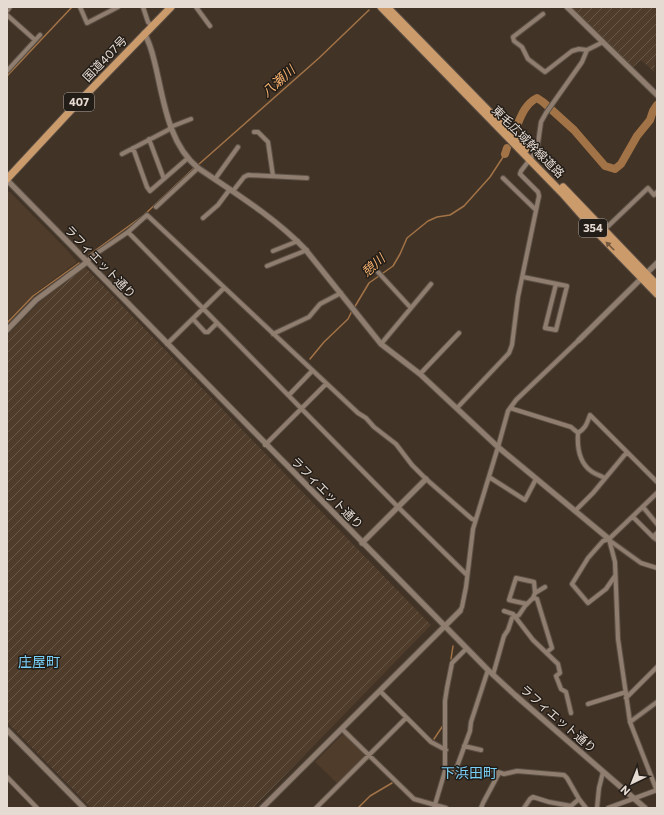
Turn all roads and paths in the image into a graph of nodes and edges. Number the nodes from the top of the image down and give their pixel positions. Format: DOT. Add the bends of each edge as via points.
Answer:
graph roads {
  1 [pos="10,7"];
  2 [pos="80,7"];
  3 [pos="118,7"];
  4 [pos="143,7"];
  5 [pos="171,7"];
  6 [pos="196,7"];
  7 [pos="375,7"];
  8 [pos="380,7"];
  9 [pos="387,7"];
  10 [pos="394,7"];
  11 [pos="567,7"];
  12 [pos="7,11"];
  13 [pos="7,14"];
  14 [pos="543,14"];
  15 [pos="152,26"];
  16 [pos="210,26"];
  17 [pos="144,33"];
  18 [pos="40,35"];
  19 [pos="35,40"];
  20 [pos="603,42"];
  21 [pos="587,50"];
  22 [pos="438,67"];
  23 [pos="7,71"];
  24 [pos="451,72"];
  25 [pos="656,95"];
  26 [pos="192,119"];
  27 [pos="171,128"];
  28 [pos="254,132"];
  29 [pos="149,139"];
  30 [pos="238,147"];
  31 [pos="133,148"];
  32 [pos="122,154"];
  33 [pos="188,158"];
  34 [pos="532,158"];
  35 [pos="198,168"];
  36 [pos="273,176"];
  37 [pos="307,178"];
  38 [pos="503,178"];
  39 [pos="164,179"];
  40 [pos="7,180"];
  41 [pos="215,180"];
  42 [pos="232,190"];
  43 [pos="657,192"];
  44 [pos="156,207"];
  45 [pos="536,210"];
  46 [pos="203,218"];
  47 [pos="604,230"];
  48 [pos="128,232"];
  49 [pos="298,242"];
  50 [pos="307,250"];
  51 [pos="273,251"];
  52 [pos="87,262"];
  53 [pos="657,263"];
  54 [pos="268,266"];
  55 [pos="379,274"];
  56 [pos="644,276"];
  57 [pos="523,277"];
  58 [pos="431,284"];
  59 [pos="556,284"];
  60 [pos="657,285"];
  61 [pos="224,288"];
  62 [pos="341,293"];
  63 [pos="657,294"];
  64 [pos="410,307"];
  65 [pos="203,308"];
  66 [pos="193,319"];
  67 [pos="217,323"];
  68 [pos="7,330"];
  69 [pos="459,333"];
  70 [pos="273,334"];
  71 [pos="579,340"];
  72 [pos="167,344"];
  73 [pos="381,344"];
  74 [pos="312,371"];
  75 [pos="420,374"];
  76 [pos="326,384"];
  77 [pos="288,395"];
  78 [pos="457,408"];
  79 [pos="510,408"];
  80 [pos="302,409"];
  81 [pos="578,433"];
  82 [pos="265,445"];
  83 [pos="498,447"];
  84 [pos="627,452"];
  85 [pos="489,477"];
  86 [pos="605,478"];
  87 [pos="426,479"];
  88 [pos="536,479"];
  89 [pos="657,482"];
  90 [pos="657,493"];
  91 [pos="398,507"];
  92 [pos="643,507"];
  93 [pos="575,511"];
  94 [pos="633,517"];
  95 [pos="475,520"];
  96 [pos="657,524"];
  97 [pos="657,533"];
  98 [pos="653,537"];
  99 [pos="609,539"];
  100 [pos="657,540"];
  101 [pos="362,543"];
  102 [pos="657,568"];
  103 [pos="467,575"];
  104 [pos="615,576"];
  105 [pos="545,586"];
  106 [pos="534,595"];
  107 [pos="527,604"];
  108 [pos="460,611"];
  109 [pos="504,611"];
  110 [pos="515,617"];
  111 [pos="444,627"];
  112 [pos="466,649"];
  113 [pos="547,652"];
  114 [pos="657,667"];
  115 [pos="488,670"];
  116 [pos="493,675"];
  117 [pos="380,691"];
  118 [pos="626,692"];
  119 [pos="626,698"];
  120 [pos="657,702"];
  121 [pos="588,704"];
  122 [pos="570,713"];
  123 [pos="406,718"];
  124 [pos="630,722"];
  125 [pos="342,729"];
  126 [pos="7,730"];
  127 [pos="464,746"];
  128 [pos="446,750"];
  129 [pos="481,750"];
  130 [pos="368,756"];
  131 [pos="445,771"];
  132 [pos="455,772"];
  133 [pos="603,772"];
  134 [pos="499,773"];
  135 [pos="7,777"];
  136 [pos="657,791"];
  137 [pos="634,798"];
  138 [pos="579,799"];
  139 [pos="434,806"];
  140 [pos="574,806"];
  141 [pos="38,808"];
  142 [pos="84,808"];
  143 [pos="262,808"];
  144 [pos="316,808"];
  145 [pos="446,808"];
  146 [pos="481,808"];
  147 [pos="524,808"];
  148 [pos="586,808"];
  149 [pos="597,808"];
  150 [pos="608,808"];
  151 [pos="645,808"];
  1 -- 12 [label="street"];
  2 -- 3 [label="street" via="87,23"];
  4 -- 15 [label="street"];
  5 -- 15 [label="highway, 国道407号 / 407"];
  6 -- 16 [label="street"];
  7 -- 22 [label="highway, 354" via="415,49"];
  8 -- 22 [label="highway, 東毛広域幹線道路 / 354"];
  9 -- 24 [label="highway, 東毛広域幹線道路 / 354"];
  10 -- 24 [label="highway, 354"];
  11 -- 20 [label="street"];
  13 -- 19 [label="street"];
  14 -- 21 [label="street" via="512,38 522,47 528,59 545,72 572,51"];
  15 -- 17 [label="highway, 国道407号 / 407"];
  17 -- 27 [label="street" via="151,47"];
  17 -- 40 [label="highway, 国道407号 / 407"];
  18 -- 19 [label="street"];
  19 -- 23 [label="street"];
  20 -- 21 [label="street"];
  20 -- 25 [label="street"];
  21 -- 34 [label="street" via="582,62 546,112 537,150"];
  22 -- 34 [label="highway, 東毛広域幹線道路 / 354"];
  24 -- 34 [label="highway, 東毛広域幹線道路 / 354"];
  26 -- 27 [label="street"];
  27 -- 29 [label="street"];
  27 -- 33 [label="street"];
  28 -- 36 [label="street" via="258,132 267,140"];
  29 -- 31 [label="street"];
  29 -- 39 [label="street"];
  30 -- 41 [label="street"];
  31 -- 32 [label="street"];
  31 -- 39 [label="street" via="148,190 151,191"];
  33 -- 35 [label="street"];
  33 -- 39 [label="street"];
  34 -- 45 [label="street" via="520,174 538,192"];
  34 -- 47 [label="highway, 東毛広域幹線道路 / 354"];
  56 -- 34 [label="highway, 東毛広域幹線道路 / 354, one-way" via="592,228"];
  35 -- 41 [label="street"];
  35 -- 44 [label="street"];
  36 -- 37 [label="street"];
  36 -- 42 [label="street" via="246,175"];
  38 -- 45 [label="street"];
  40 -- 52 [label="street, ラフィエット通り"];
  41 -- 42 [label="street"];
  42 -- 46 [label="street"];
  42 -- 49 [label="street"];
  43 -- 47 [label="street" via="654,195 648,188"];
  45 -- 57 [label="street"];
  47 -- 56 [label="highway, 東毛広域幹線道路 / 354"];
  48 -- 52 [label="street"];
  48 -- 61 [label="street" via="147,215"];
  48 -- 65 [label="street"];
  49 -- 50 [label="street"];
  49 -- 51 [label="street"];
  50 -- 54 [label="street"];
  50 -- 62 [label="street"];
  52 -- 68 [label="street" via="36,300"];
  52 -- 72 [label="street, ラフィエット通り"];
  53 -- 56 [label="street"];
  55 -- 64 [label="street"];
  56 -- 60 [label="highway, 東毛広域幹線道路 / 354"];
  56 -- 63 [label="highway, 東毛広域幹線道路 / 354"];
  56 -- 71 [label="street"];
  57 -- 59 [label="street"];
  57 -- 78 [label="street" via="509,353"];
  58 -- 64 [label="street"];
  59 -- 59 [label="street" via="567,286 556,330 545,328"];
  61 -- 65 [label="street"];
  61 -- 70 [label="street"];
  62 -- 70 [label="street" via="320,304 309,317"];
  62 -- 73 [label="street"];
  64 -- 73 [label="street"];
  65 -- 66 [label="street"];
  65 -- 67 [label="street"];
  66 -- 67 [label="street" via="205,332"];
  66 -- 72 [label="street"];
  67 -- 77 [label="street"];
  69 -- 75 [label="street"];
  70 -- 74 [label="street"];
  71 -- 79 [label="street"];
  72 -- 82 [label="street, ラフィエット通り"];
  73 -- 75 [label="street"];
  74 -- 76 [label="street"];
  74 -- 77 [label="street"];
  75 -- 78 [label="street"];
  76 -- 80 [label="street"];
  76 -- 87 [label="street" via="396,444"];
  77 -- 80 [label="street"];
  78 -- 83 [label="street"];
  79 -- 81 [label="street" via="571,427"];
  79 -- 83 [label="street"];
  80 -- 82 [label="street"];
  80 -- 91 [label="street"];
  81 -- 84 [label="street" via="586,426 590,415"];
  81 -- 86 [label="street" via="577,448 581,459 590,471"];
  82 -- 101 [label="street, ラフィエット通り"];
  83 -- 85 [label="street"];
  83 -- 88 [label="street"];
  84 -- 86 [label="street"];
  84 -- 89 [label="street"];
  85 -- 88 [label="street" via="525,500"];
  85 -- 95 [label="street"];
  86 -- 93 [label="street"];
  87 -- 91 [label="street"];
  87 -- 95 [label="street"];
  88 -- 93 [label="street"];
  90 -- 92 [label="street"];
  91 -- 101 [label="street"];
  91 -- 103 [label="street"];
  92 -- 94 [label="street"];
  92 -- 96 [label="street"];
  93 -- 99 [label="street"];
  94 -- 98 [label="street"];
  94 -- 99 [label="street"];
  95 -- 103 [label="street"];
  97 -- 98 [label="street"];
  98 -- 100 [label="street"];
  99 -- 102 [label="street" via="641,563"];
  99 -- 104 [label="street" via="615,562"];
  99 -- 104 [label="street" via="603,541 588,558 572,584 588,603 606,588"];
  101 -- 111 [label="street, ラフィエット通り"];
  103 -- 108 [label="street"];
  104 -- 118 [label="street" via="618,639"];
  105 -- 106 [label="street"];
  106 -- 107 [label="street"];
  106 -- 107 [label="street" via="534,582 516,578 509,600"];
  106 -- 113 [label="street" via="552,648"];
  107 -- 110 [label="street"];
  108 -- 111 [label="street"];
  109 -- 110 [label="street"];
  110 -- 113 [label="street" via="533,640"];
  110 -- 116 [label="street" via="512,618 504,636"];
  111 -- 112 [label="street, ラフィエット通り"];
  111 -- 117 [label="street"];
  112 -- 115 [label="street, ラフィエット通り"];
  112 -- 128 [label="street" via="452,663 446,688"];
  113 -- 122 [label="street" via="558,664 560,673 556,676 561,689 566,692"];
  114 -- 119 [label="street"];
  115 -- 116 [label="street, ラフィエット通り"];
  115 -- 127 [label="street"];
  116 -- 133 [label="street, ラフィエット通り"];
  117 -- 123 [label="street"];
  117 -- 125 [label="street"];
  118 -- 119 [label="street"];
  118 -- 121 [label="street"];
  119 -- 124 [label="street"];
  120 -- 124 [label="street"];
  123 -- 128 [label="street" via="431,742"];
  123 -- 130 [label="street"];
  124 -- 136 [label="street"];
  125 -- 130 [label="street"];
  125 -- 143 [label="street"];
  126 -- 142 [label="street"];
  127 -- 129 [label="street"];
  127 -- 132 [label="street"];
  128 -- 131 [label="street"];
  130 -- 139 [label="street" via="414,799"];
  130 -- 144 [label="street"];
  131 -- 132 [label="street"];
  131 -- 139 [label="street"];
  132 -- 134 [label="street" via="492,770"];
  133 -- 137 [label="street, ラフィエット通り"];
  133 -- 149 [label="street"];
  134 -- 138 [label="street" via="517,771 564,775"];
  134 -- 146 [label="street"];
  135 -- 141 [label="street"];
  136 -- 137 [label="street"];
  137 -- 150 [label="street"];
  137 -- 151 [label="street, ラフィエット通り"];
  138 -- 140 [label="street"];
  138 -- 148 [label="street"];
  139 -- 145 [label="street"];
  140 -- 147 [label="street" via="534,797"];
}
